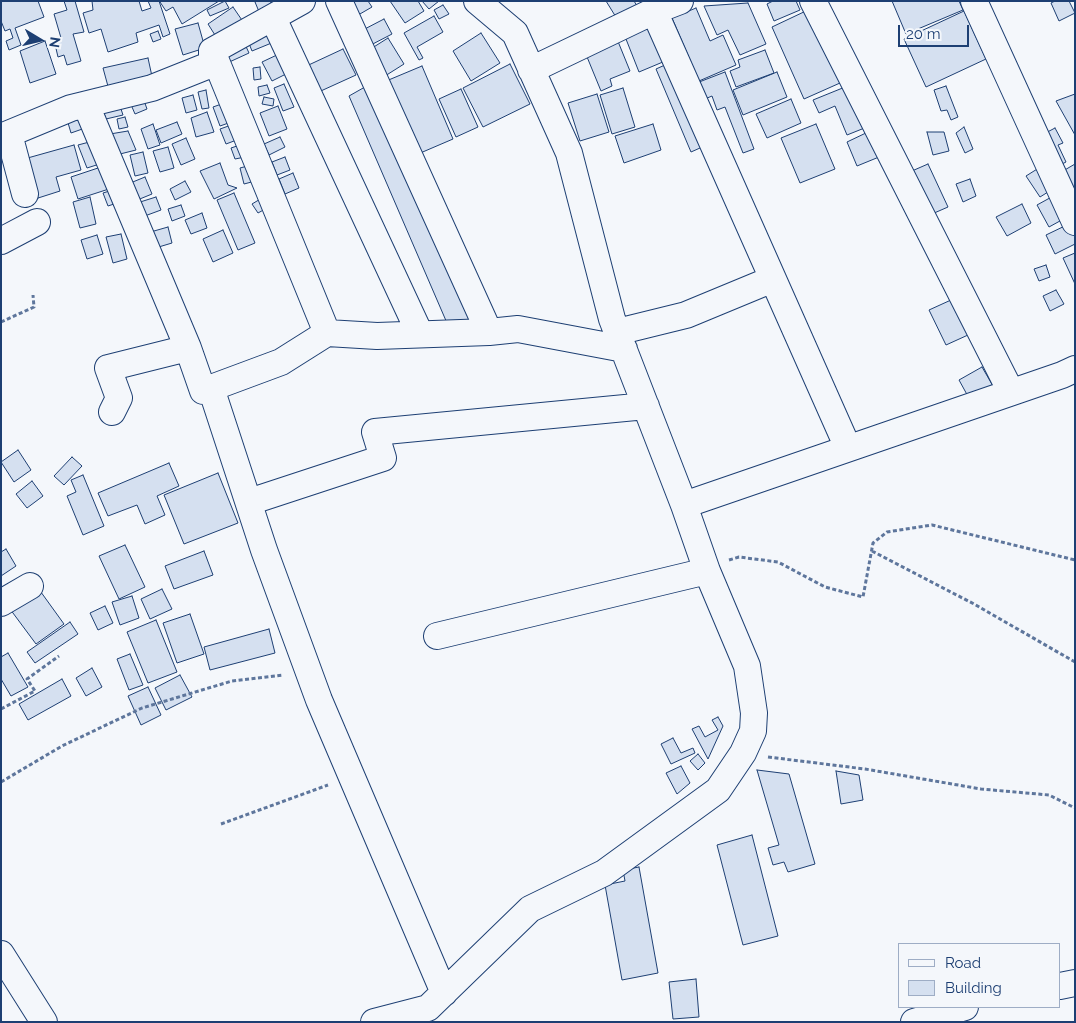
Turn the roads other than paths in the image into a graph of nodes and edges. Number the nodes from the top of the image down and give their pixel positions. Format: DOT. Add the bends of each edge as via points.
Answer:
graph roads {
  1 [pos="302,1"];
  2 [pos="339,1"];
  3 [pos="477,1"];
  4 [pos="680,1"];
  5 [pos="813,1"];
  6 [pos="974,1"];
  7 [pos="654,11"];
  8 [pos="273,18"];
  9 [pos="212,51"];
  10 [pos="531,70"];
  11 [pos="86,105"];
  12 [pos="5,135"];
  13 [pos="9,172"];
  14 [pos="25,194"];
  15 [pos="37,222"];
  16 [pos="1075,222"];
  17 [pos="1,241"];
  18 [pos="773,280"];
  19 [pos="489,332"];
  20 [pos="327,333"];
  21 [pos="420,334"];
  22 [pos="620,340"];
  23 [pos="188,348"];
  24 [pos="1075,369"];
  25 [pos="211,388"];
  26 [pos="1011,392"];
  27 [pos="646,406"];
  28 [pos="112,412"];
  29 [pos="848,448"];
  30 [pos="248,502"];
  31 [pos="684,505"];
  32 [pos="717,569"];
  33 [pos="30,586"];
  34 [pos="1,603"];
  35 [pos="437,636"];
  36 [pos="1,954"];
  37 [pos="1075,983"];
  38 [pos="1061,986"];
  39 [pos="436,1007"];
  40 [pos="962,1008"];
  41 [pos="44,1022"];
  42 [pos="374,1022"];
  43 [pos="914,1022"];
  1 -- 8 [label="street"];
  2 -- 19 [label="street"];
  3 -- 10 [label="street" via="515,33"];
  4 -- 7 [label="street"];
  5 -- 26 [label="street"];
  6 -- 16 [label="street"];
  7 -- 10 [label="street"];
  7 -- 18 [label="street"];
  8 -- 9 [label="street"];
  8 -- 21 [label="street"];
  9 -- 11 [label="street" via="212,64 152,88"];
  9 -- 20 [label="street"];
  10 -- 22 [label="street" via="568,153"];
  11 -- 12 [label="street"];
  11 -- 23 [label="street"];
  12 -- 13 [label="street"];
  13 -- 14 [label="street"];
  15 -- 17 [label="street"];
  18 -- 22 [label="street"];
  18 -- 29 [label="street"];
  19 -- 21 [label="street"];
  19 -- 22 [label="street" via="518,329"];
  20 -- 21 [label="street"];
  20 -- 25 [label="street" via="282,362"];
  22 -- 27 [label="street"];
  23 -- 25 [label="street" via="203,391"];
  23 -- 28 [label="street" via="108,368 119,398"];
  24 -- 26 [label="street"];
  25 -- 30 [label="street"];
  26 -- 29 [label="street"];
  27 -- 30 [label="street" via="375,432 383,458"];
  27 -- 31 [label="street"];
  29 -- 31 [label="street"];
  30 -- 39 [label="street"];
  31 -- 32 [label="street"];
  32 -- 35 [label="street"];
  32 -- 39 [label="street" via="752,690 753,731 742,753 718,790 604,873 530,909"];
  33 -- 34 [label="street"];
  36 -- 41 [label="street"];
  37 -- 38 [label="street"];
  39 -- 42 [label="street"];
  40 -- 43 [label="street"];
}
